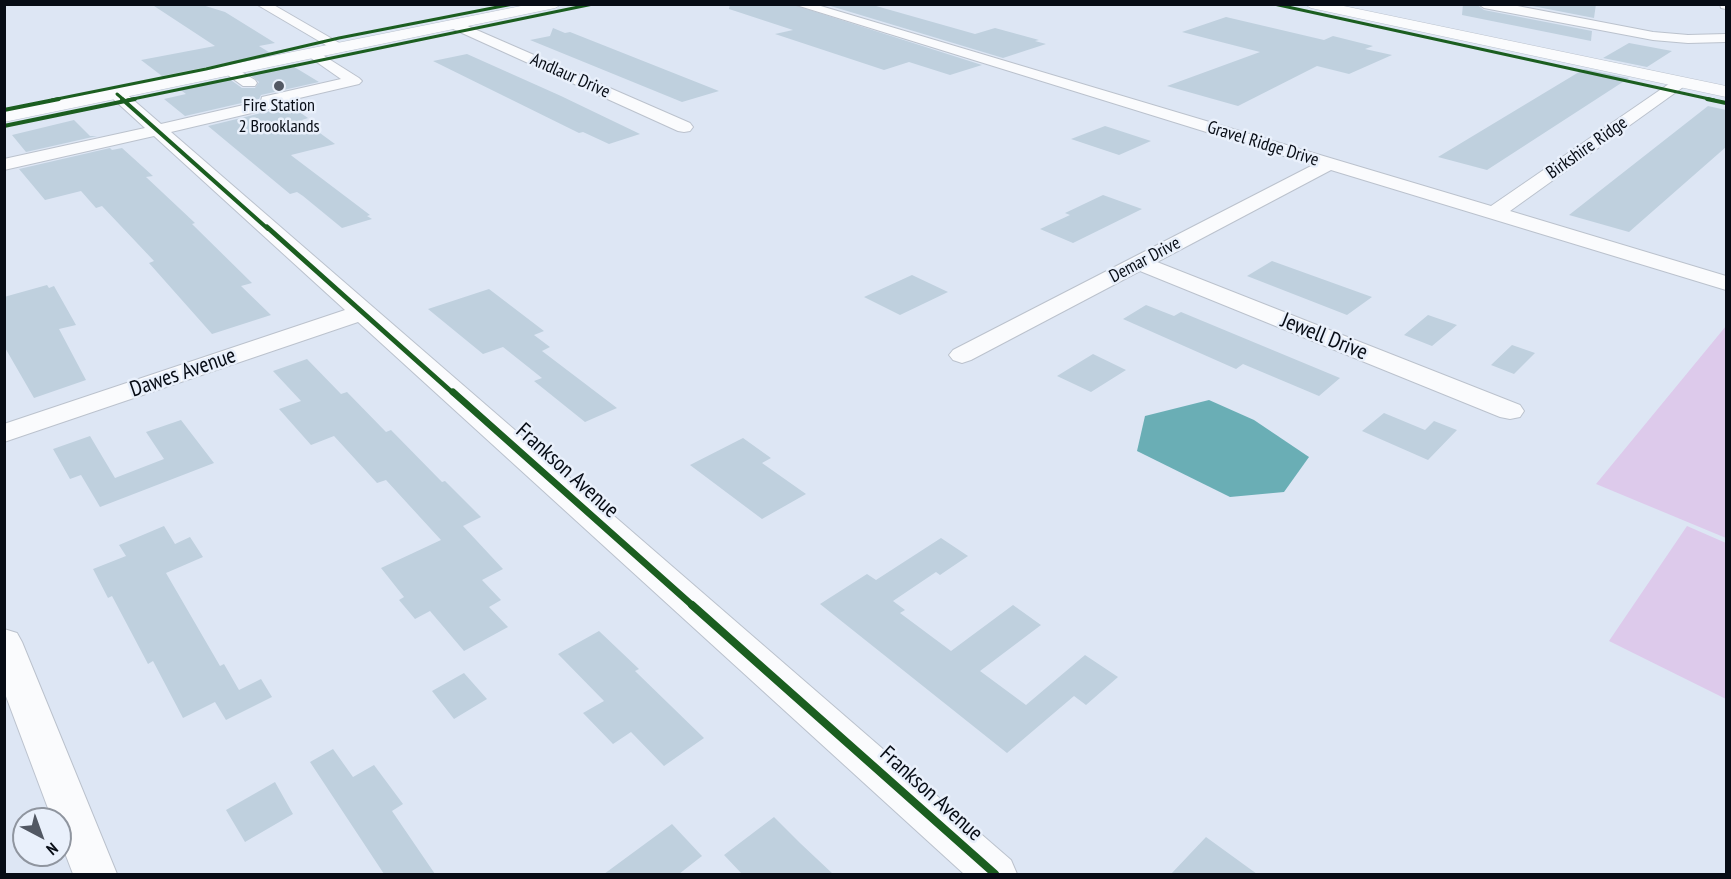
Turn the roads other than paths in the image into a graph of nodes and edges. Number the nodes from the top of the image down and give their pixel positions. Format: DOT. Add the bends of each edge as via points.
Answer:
graph roads {
  1 [pos="262,4"];
  2 [pos="555,4"];
  3 [pos="799,4"];
  4 [pos="1311,4"];
  5 [pos="1484,4"];
  6 [pos="456,25"];
  7 [pos="1725,42"];
  8 [pos="341,48"];
  9 [pos="313,53"];
  10 [pos="230,70"];
  11 [pos="1681,82"];
  12 [pos="249,83"];
  13 [pos="1726,92"];
  14 [pos="117,94"];
  15 [pos="4,116"];
  16 [pos="684,127"];
  17 [pos="159,131"];
  18 [pos="1328,164"];
  19 [pos="4,165"];
  20 [pos="1494,213"];
  21 [pos="1139,263"];
  22 [pos="1726,283"];
  23 [pos="361,313"];
  24 [pos="962,355"];
  25 [pos="1510,411"];
  26 [pos="4,434"];
  27 [pos="4,642"];
  28 [pos="990,873"];
  29 [pos="95,874"];
  1 -- 8 [label="street"];
  2 -- 6 [label="main road"];
  3 -- 18 [label="street, Gravel Ridge Drive"];
  4 -- 11 [label="main road"];
  5 -- 7 [label="street" via="1688,39 1707,48"];
  6 -- 8 [label="main road"];
  6 -- 16 [label="street, Andlaur Drive"];
  8 -- 9 [label="main road"];
  9 -- 10 [label="main road"];
  9 -- 17 [label="street" via="354,81"];
  10 -- 12 [label="street"];
  10 -- 14 [label="main road"];
  11 -- 13 [label="main road"];
  11 -- 20 [label="street, Birkshire Ridge"];
  14 -- 15 [label="main road"];
  14 -- 17 [label="street, Frankson Avenue"];
  17 -- 19 [label="street"];
  17 -- 23 [label="street, Frankson Avenue"];
  18 -- 20 [label="street, Gravel Ridge Drive"];
  18 -- 21 [label="street, Demar Drive"];
  20 -- 22 [label="street, Gravel Ridge Drive"];
  21 -- 24 [label="street, Demar Drive"];
  21 -- 25 [label="street, Jewell Drive"];
  23 -- 26 [label="street, Dawes Avenue"];
  23 -- 28 [label="street, Frankson Avenue"];
  27 -- 29 [label="street"];
}
